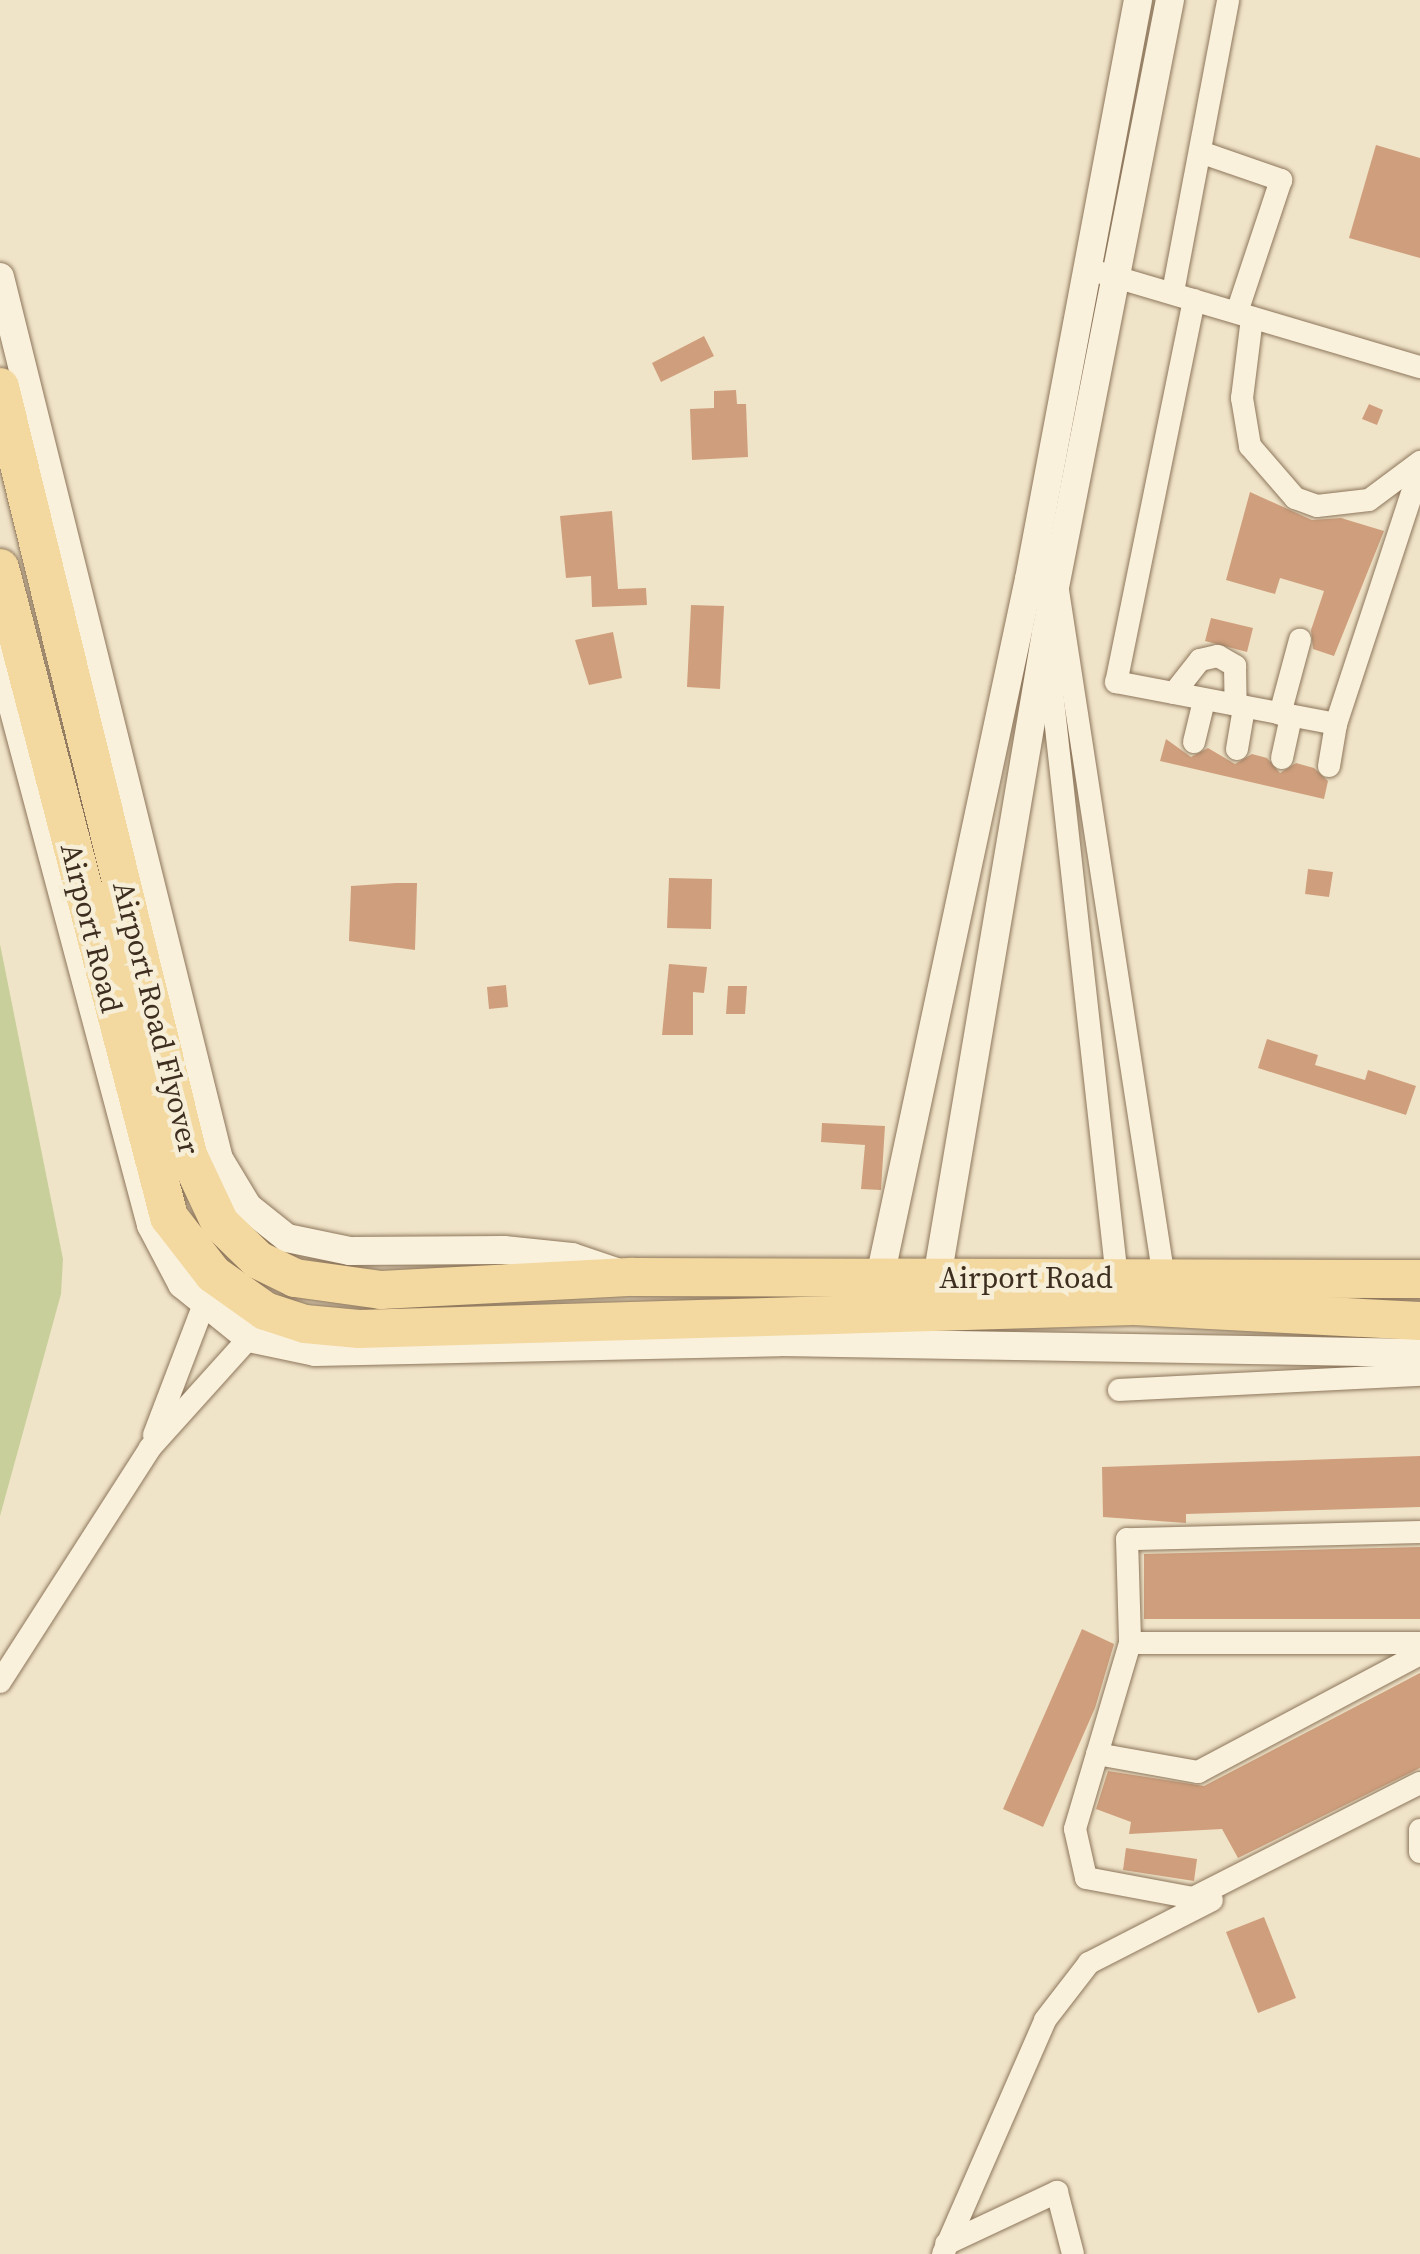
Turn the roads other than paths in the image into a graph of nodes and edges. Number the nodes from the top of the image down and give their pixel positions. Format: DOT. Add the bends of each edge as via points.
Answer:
graph roads {
  1 [pos="1138,0"];
  2 [pos="1170,0"];
  3 [pos="1228,0"];
  4 [pos="1203,152"];
  5 [pos="1085,269"];
  6 [pos="0,277"];
  7 [pos="1116,277"];
  8 [pos="1184,296"];
  9 [pos="1245,315"];
  10 [pos="1420,367"];
  11 [pos="0,386"];
  12 [pos="1420,466"];
  13 [pos="0,568"];
  14 [pos="1043,581"];
  15 [pos="1032,630"];
  16 [pos="1300,640"];
  17 [pos="0,659"];
  18 [pos="1174,694"];
  19 [pos="1204,701"];
  20 [pos="1240,707"];
  21 [pos="1286,716"];
  22 [pos="1336,724"];
  23 [pos="1194,742"];
  24 [pos="1237,749"];
  25 [pos="1282,758"];
  26 [pos="1329,766"];
  27 [pos="633,1277"];
  28 [pos="880,1277"];
  29 [pos="937,1278"];
  30 [pos="1117,1278"];
  31 [pos="1164,1278"];
  32 [pos="1420,1279"];
  33 [pos="208,1290"];
  34 [pos="1420,1320"];
  35 [pos="249,1338"];
  36 [pos="1420,1353"];
  37 [pos="1420,1375"];
  38 [pos="1119,1390"];
  39 [pos="150,1448"];
  40 [pos="1420,1532"];
  41 [pos="1130,1643"];
  42 [pos="1420,1643"];
  43 [pos="1420,1654"];
  44 [pos="0,1682"];
  45 [pos="1097,1754"];
  46 [pos="1420,1783"];
  47 [pos="1420,1794"];
  48 [pos="1420,1830"];
  49 [pos="1420,1852"];
  50 [pos="945,2249"];
  51 [pos="1072,2254"];
  1 -- 5 [label="street"];
  2 -- 7 [label="street"];
  3 -- 4 [label="street"];
  4 -- 8 [label="street"];
  4 -- 9 [label="street" via="1281,180"];
  5 -- 7 [label="street"];
  5 -- 14 [label="street"];
  6 -- 27 [label="street" via="214,1141 248,1207 286,1238 350,1251 504,1250 572,1257"];
  7 -- 8 [label="street"];
  7 -- 14 [label="street"];
  8 -- 9 [label="street"];
  8 -- 18 [label="street" via="1116,682"];
  9 -- 10 [label="street"];
  9 -- 12 [label="street" via="1242,398 1250,446 1295,498 1318,506 1369,500"];
  11 -- 27 [label="main road, Airport Road Flyover" via="188,1155 220,1223 258,1260 295,1278 343,1289"];
  12 -- 22 [label="street"];
  13 -- 33 [label="main road, Airport Road" via="158,1185"];
  14 -- 15 [label="street"];
  14 -- 31 [label="street"];
  15 -- 28 [label="street"];
  15 -- 29 [label="street"];
  15 -- 30 [label="street"];
  16 -- 21 [label="street"];
  17 -- 33 [label="street" via="151,1225 165,1258"];
  18 -- 19 [label="street"];
  18 -- 20 [label="street" via="1200,660 1218,656 1235,666"];
  19 -- 20 [label="street"];
  19 -- 23 [label="street"];
  20 -- 21 [label="street"];
  20 -- 24 [label="street"];
  21 -- 22 [label="street"];
  21 -- 25 [label="street"];
  22 -- 26 [label="street"];
  27 -- 28 [label="main road, Airport Road"];
  28 -- 29 [label="main road, Airport Road"];
  29 -- 30 [label="main road, Airport Road"];
  30 -- 31 [label="main road, Airport Road"];
  31 -- 32 [label="main road, Airport Road"];
  33 -- 34 [label="main road, Airport Road" via="305,1324 359,1328 1095,1306"];
  33 -- 35 [label="street"];
  33 -- 39 [label="street"];
  35 -- 36 [label="street" via="315,1352 778,1342"];
  35 -- 39 [label="street"];
  37 -- 38 [label="street"];
  39 -- 44 [label="street"];
  40 -- 41 [label="street" via="1126,1538"];
  41 -- 42 [label="street"];
  41 -- 45 [label="street"];
  43 -- 45 [label="street" via="1198,1772"];
  45 -- 46 [label="street" via="1074,1830 1086,1878 1192,1898"];
  47 -- 50 [label="street" via="1089,1963 1046,2020"];
  48 -- 49 [label="street"];
  50 -- 51 [label="street" via="1057,2192"];
}
